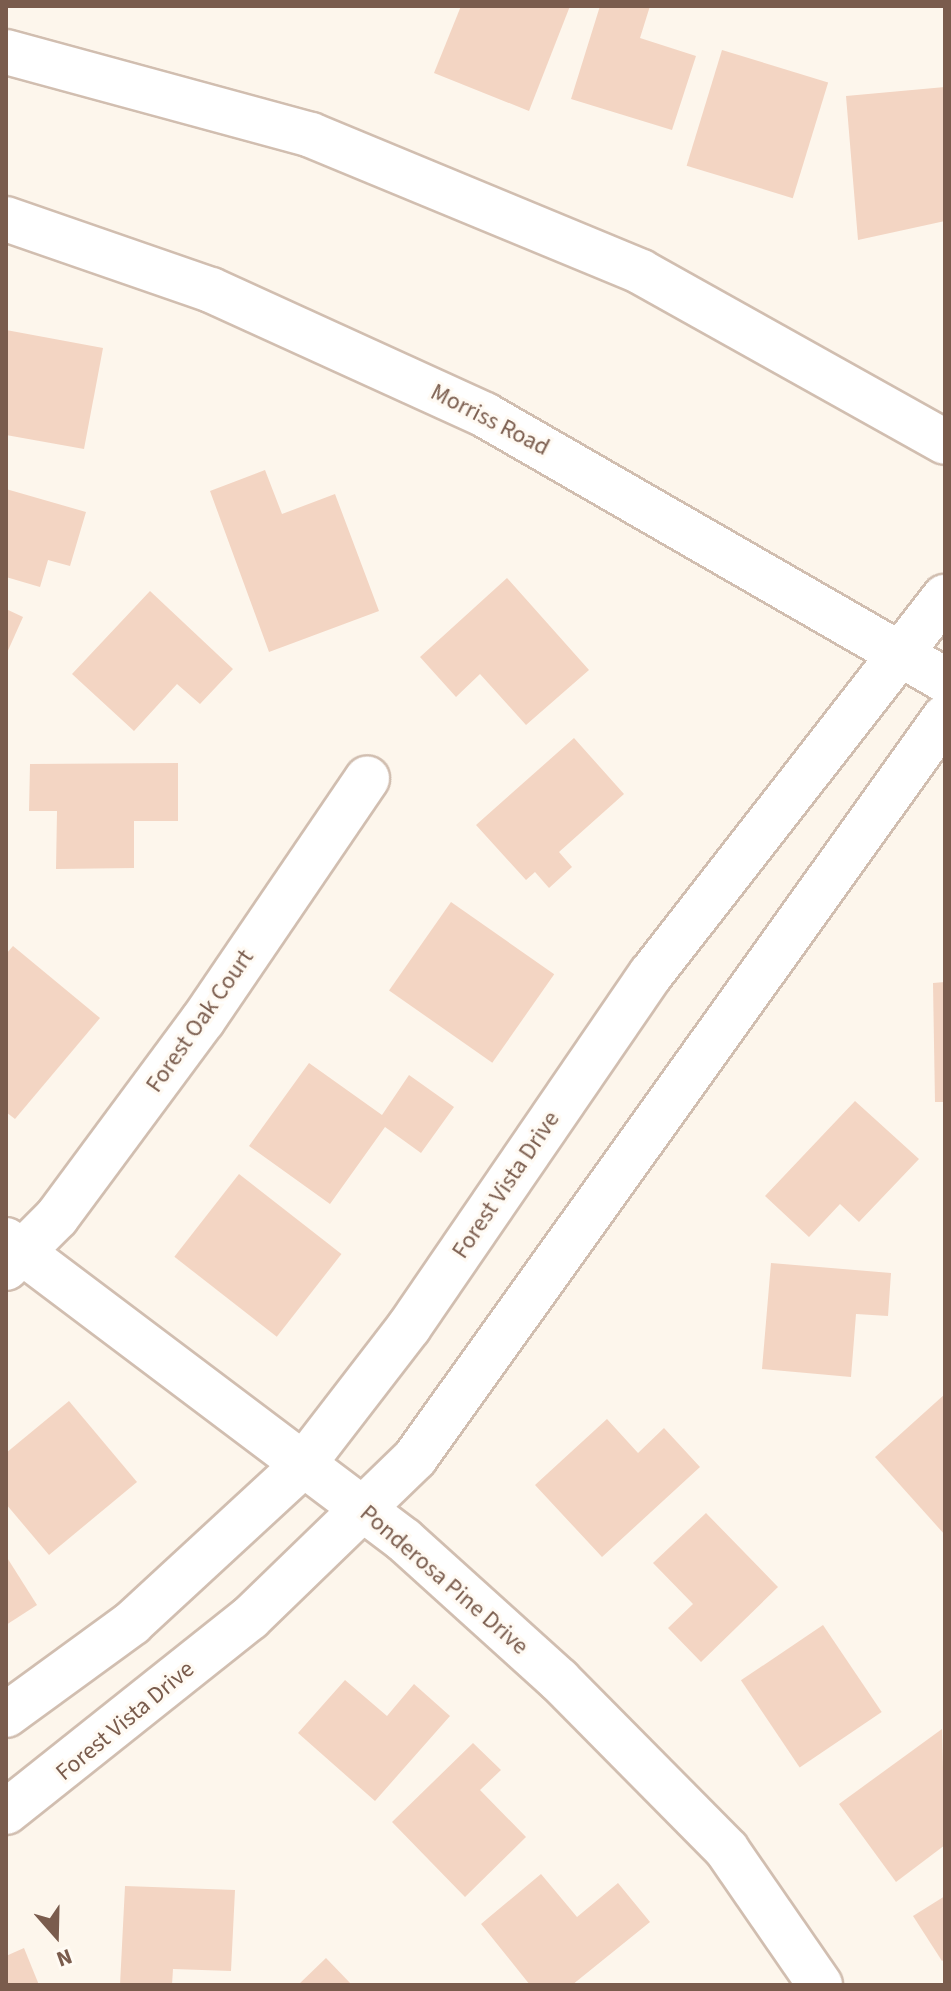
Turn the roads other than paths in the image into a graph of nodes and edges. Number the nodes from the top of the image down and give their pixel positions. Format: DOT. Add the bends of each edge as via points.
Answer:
graph roads {
  1 [pos="6,52"];
  2 [pos="6,219"];
  3 [pos="945,442"];
  4 [pos="945,597"];
  5 [pos="899,649"];
  6 [pos="945,680"];
  7 [pos="945,717"];
  8 [pos="367,779"];
  9 [pos="11,1254"];
  10 [pos="302,1466"];
  11 [pos="364,1509"];
  12 [pos="6,1715"];
  13 [pos="6,1812"];
  14 [pos="820,1985"];
  1 -- 3 [label="main road" via="340,147 641,272"];
  2 -- 5 [label="main road, Morriss Road" via="211,290 485,415"];
  4 -- 5 [label="main road, Forest Vista Drive"];
  5 -- 6 [label="main road, Morriss Road"];
  5 -- 10 [label="main road, Forest Vista Drive" via="651,974 409,1327"];
  7 -- 11 [label="main road, Forest Vista Drive" via="509,1333 415,1458"];
  8 -- 9 [label="main road, Forest Oak Court" via="203,1020 57,1217"];
  9 -- 10 [label="main road, Ponderosa Pine Drive"];
  10 -- 11 [label="main road, Ponderosa Pine Drive"];
  10 -- 12 [label="main road, Forest Vista Drive" via="132,1623"];
  11 -- 13 [label="main road, Forest Vista Drive" via="250,1618"];
  11 -- 14 [label="main road, Ponderosa Pine Drive" via="559,1680 727,1850"];
}
